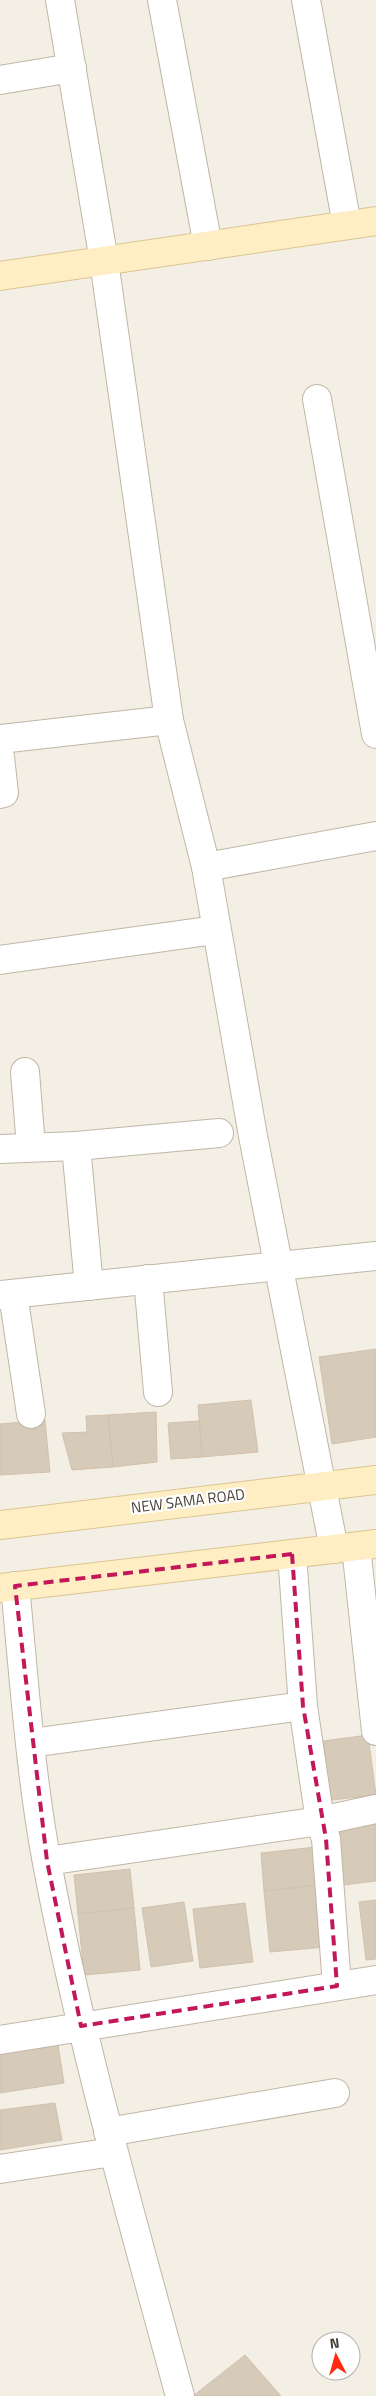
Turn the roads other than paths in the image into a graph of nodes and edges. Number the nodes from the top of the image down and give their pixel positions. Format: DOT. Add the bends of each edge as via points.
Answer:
graph roads {
  1 [pos="60,0"];
  2 [pos="162,0"];
  3 [pos="306,0"];
  4 [pos="72,68"];
  5 [pos="0,80"];
  6 [pos="376,221"];
  7 [pos="347,225"];
  8 [pos="208,246"];
  9 [pos="104,261"];
  10 [pos="0,276"];
  11 [pos="317,399"];
  12 [pos="169,720"];
  13 [pos="376,734"];
  14 [pos="0,739"];
  15 [pos="0,757"];
  16 [pos="0,794"];
  17 [pos="376,836"];
  18 [pos="206,867"];
  19 [pos="215,930"];
  20 [pos="0,960"];
  21 [pos="25,1072"];
  22 [pos="219,1133"];
  23 [pos="76,1146"];
  24 [pos="31,1148"];
  25 [pos="0,1149"];
  26 [pos="376,1256"];
  27 [pos="280,1265"];
  28 [pos="148,1279"];
  29 [pos="89,1286"];
  30 [pos="6,1294"];
  31 [pos="158,1392"];
  32 [pos="31,1414"];
  33 [pos="376,1480"];
  34 [pos="321,1485"];
  35 [pos="0,1525"];
  36 [pos="355,1547"];
  37 [pos="292,1554"];
  38 [pos="8,1587"];
  39 [pos="303,1706"];
  40 [pos="376,1731"];
  41 [pos="31,1743"];
  42 [pos="376,1810"];
  43 [pos="320,1820"];
  44 [pos="46,1861"];
  45 [pos="376,1980"];
  46 [pos="337,1986"];
  47 [pos="81,2026"];
  48 [pos="0,2040"];
  49 [pos="335,2093"];
  50 [pos="111,2142"];
  51 [pos="0,2169"];
  52 [pos="180,2396"];
  1 -- 4 [label="street"];
  2 -- 8 [label="street"];
  3 -- 7 [label="street"];
  4 -- 5 [label="street"];
  4 -- 9 [label="street"];
  6 -- 7 [label="main road"];
  7 -- 8 [label="main road"];
  8 -- 9 [label="main road"];
  9 -- 10 [label="main road"];
  9 -- 12 [label="street"];
  11 -- 13 [label="street"];
  12 -- 14 [label="street"];
  12 -- 18 [label="street"];
  15 -- 16 [label="street" via="4,793"];
  17 -- 18 [label="street"];
  18 -- 19 [label="street"];
  19 -- 20 [label="street"];
  19 -- 27 [label="street"];
  21 -- 24 [label="street"];
  22 -- 23 [label="street"];
  23 -- 24 [label="street"];
  23 -- 29 [label="street"];
  24 -- 25 [label="street"];
  26 -- 27 [label="street"];
  27 -- 28 [label="street"];
  27 -- 34 [label="street"];
  28 -- 29 [label="street"];
  28 -- 31 [label="street"];
  29 -- 30 [label="street"];
  30 -- 32 [label="street"];
  33 -- 34 [label="main road, NEW SAMA ROAD"];
  34 -- 35 [label="main road, NEW SAMA ROAD"];
  34 -- 36 [label="street"];
  36 -- 37 [label="main road"];
  36 -- 40 [label="street"];
  37 -- 38 [label="main road"];
  37 -- 39 [label="street"];
  38 -- 41 [label="street"];
  39 -- 41 [label="street"];
  39 -- 43 [label="street"];
  41 -- 44 [label="street"];
  42 -- 43 [label="street"];
  43 -- 44 [label="street"];
  43 -- 46 [label="street" via="326,1839"];
  44 -- 47 [label="street"];
  45 -- 46 [label="street"];
  46 -- 47 [label="street"];
  47 -- 48 [label="street"];
  47 -- 50 [label="street"];
  49 -- 50 [label="street"];
  50 -- 51 [label="street"];
  50 -- 52 [label="street"];
}
